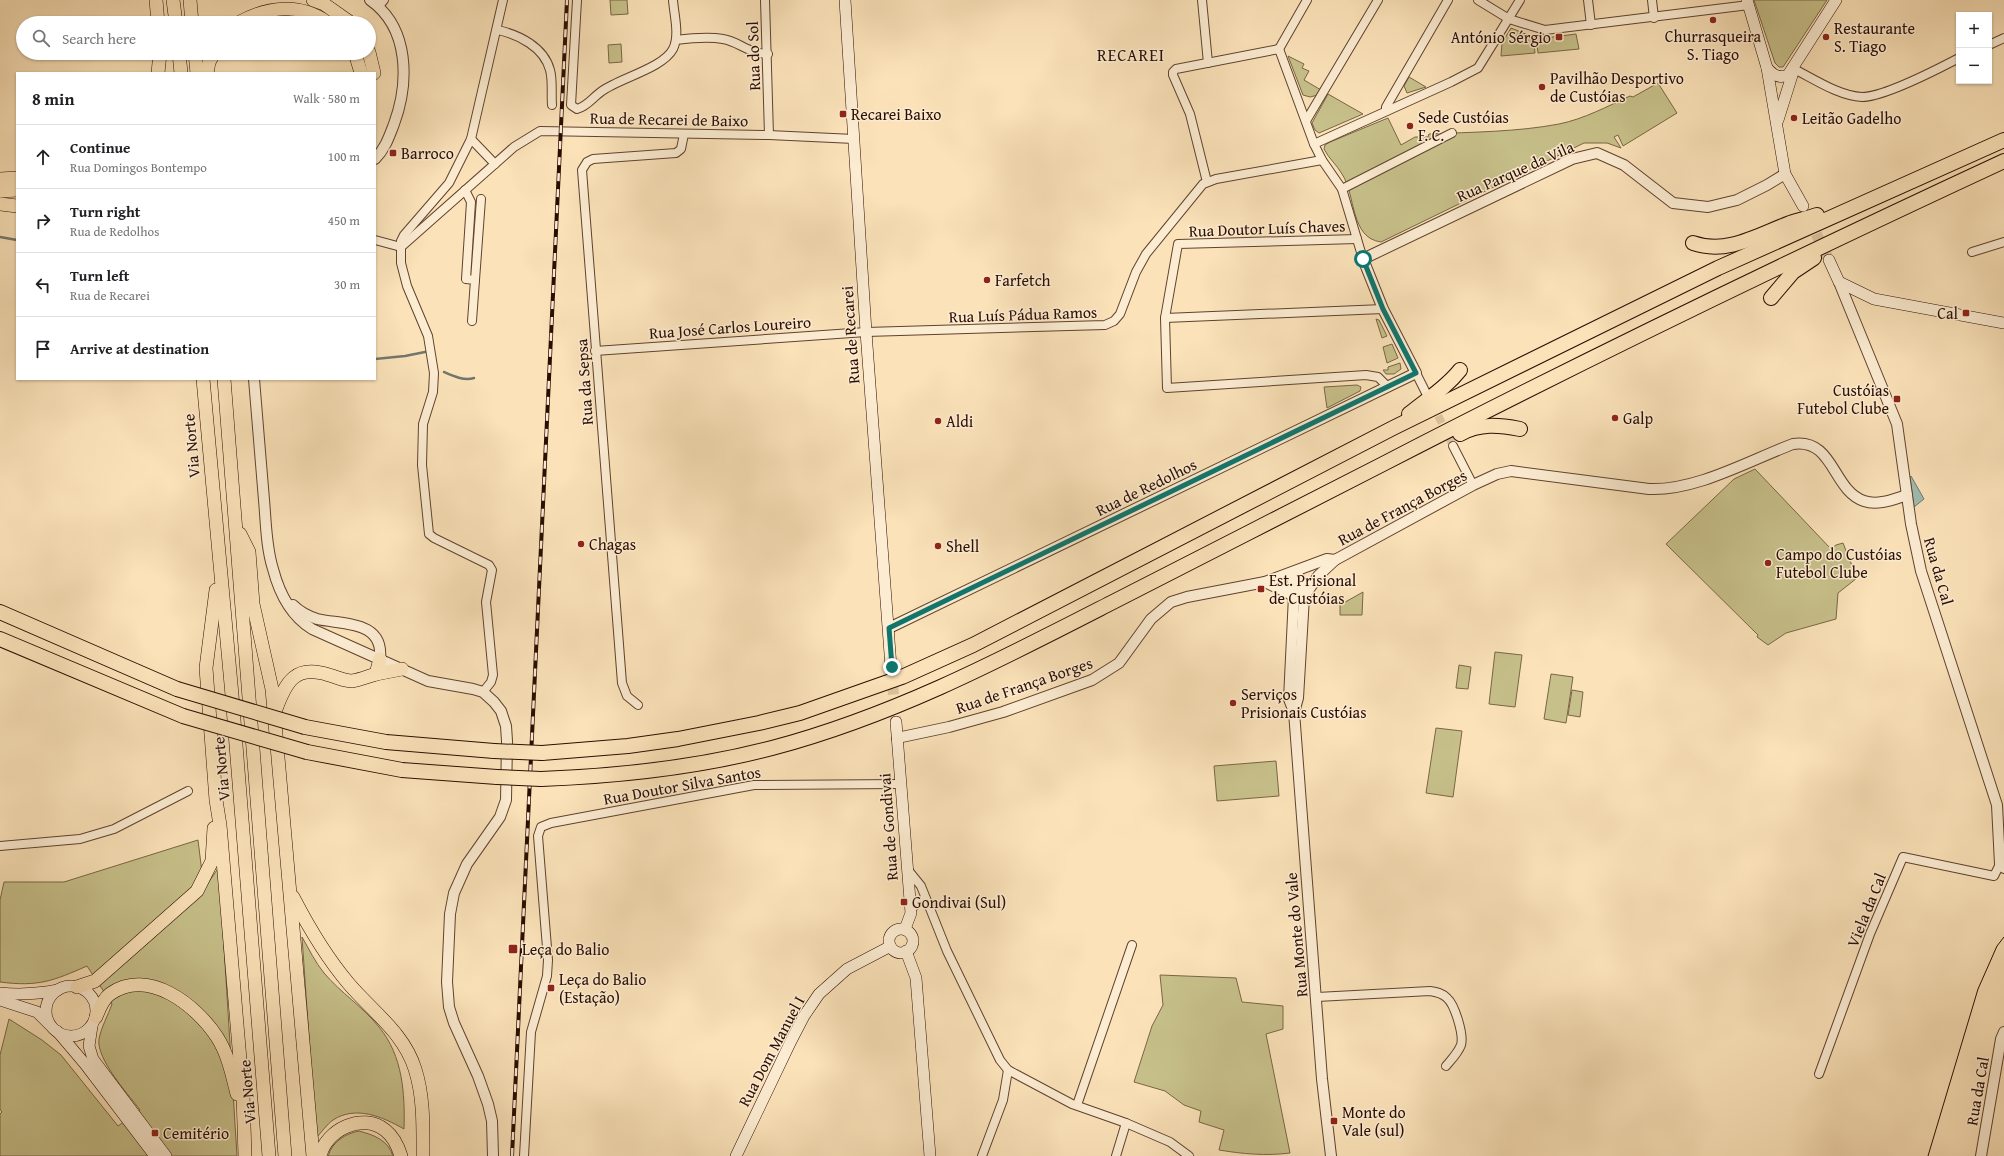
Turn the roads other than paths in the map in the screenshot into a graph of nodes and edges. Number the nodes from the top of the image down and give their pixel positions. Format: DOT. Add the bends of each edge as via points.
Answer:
graph roads {
  1 [pos="156,0"];
  2 [pos="173,0"];
  3 [pos="190,0"];
  4 [pos="313,0"];
  5 [pos="503,0"];
  6 [pos="577,0"];
  7 [pos="673,0"];
  8 [pos="765,0"];
  9 [pos="845,0"];
  10 [pos="1202,0"];
  11 [pos="1378,0"];
  12 [pos="1448,0"];
  13 [pos="1478,0"];
  14 [pos="1520,0"];
  15 [pos="1588,0"];
  16 [pos="1652,0"];
  17 [pos="1836,0"];
  18 [pos="1304,1"];
  19 [pos="378,2"];
  20 [pos="1748,3"];
  21 [pos="157,16"];
  22 [pos="175,16"];
  23 [pos="191,16"];
  24 [pos="253,16"];
  25 [pos="315,16"];
  26 [pos="341,16"];
  27 [pos="1654,18"];
  28 [pos="1509,19"];
  29 [pos="1591,25"];
  30 [pos="498,30"];
  31 [pos="2004,38"];
  32 [pos="676,40"];
  33 [pos="1992,44"];
  34 [pos="1279,49"];
  35 [pos="768,54"];
  36 [pos="1956,59"];
  37 [pos="159,60"];
  38 [pos="180,60"];
  39 [pos="196,60"];
  40 [pos="210,60"];
  41 [pos="357,60"];
  42 [pos="371,60"];
  43 [pos="1208,63"];
  44 [pos="1767,68"];
  45 [pos="1794,69"];
  46 [pos="158,72"];
  47 [pos="181,72"];
  48 [pos="197,72"];
  49 [pos="207,72"];
  50 [pos="361,72"];
  51 [pos="374,72"];
  52 [pos="552,104"];
  53 [pos="1386,111"];
  54 [pos="1306,121"];
  55 [pos="1777,121"];
  56 [pos="1452,133"];
  57 [pos="684,134"];
  58 [pos="769,135"];
  59 [pos="471,139"];
  60 [pos="854,139"];
  61 [pos="2004,140"];
  62 [pos="1314,144"];
  63 [pos="376,158"];
  64 [pos="1322,160"];
  65 [pos="2004,161"];
  66 [pos="495,164"];
  67 [pos="0,170"];
  68 [pos="16,170"];
  69 [pos="1785,174"];
  70 [pos="16,178"];
  71 [pos="0,179"];
  72 [pos="1206,182"];
  73 [pos="1342,189"];
  74 [pos="16,190"];
  75 [pos="465,190"];
  76 [pos="0,191"];
  77 [pos="481,199"];
  78 [pos="1871,199"];
  79 [pos="0,204"];
  80 [pos="16,206"];
  81 [pos="1803,206"];
  82 [pos="469,231"];
  83 [pos="479,232"];
  84 [pos="1357,239"];
  85 [pos="376,240"];
  86 [pos="1831,241"];
  87 [pos="2004,242"];
  88 [pos="1693,243"];
  89 [pos="401,247"];
  90 [pos="1972,252"];
  91 [pos="1363,259"];
  92 [pos="1829,260"];
  93 [pos="475,280"];
  94 [pos="1839,282"];
  95 [pos="1771,298"];
  96 [pos="1383,309"];
  97 [pos="1165,318"];
  98 [pos="472,321"];
  99 [pos="2004,323"];
  100 [pos="866,332"];
  101 [pos="596,351"];
  102 [pos="1460,370"];
  103 [pos="1416,373"];
  104 [pos="203,380"];
  105 [pos="224,380"];
  106 [pos="254,380"];
  107 [pos="1388,387"];
  108 [pos="1426,393"];
  109 [pos="1393,428"];
  110 [pos="1520,429"];
  111 [pos="1453,446"];
  112 [pos="1405,452"];
  113 [pos="1473,485"];
  114 [pos="1907,495"];
  115 [pos="236,526"];
  116 [pos="1335,560"];
  117 [pos="219,566"];
  118 [pos="1296,571"];
  119 [pos="1265,582"];
  120 [pos="1299,596"];
  121 [pos="285,598"];
  122 [pos="0,612"];
  123 [pos="889,628"];
  124 [pos="0,639"];
  125 [pos="378,644"];
  126 [pos="380,659"];
  127 [pos="892,667"];
  128 [pos="402,669"];
  129 [pos="376,674"];
  130 [pos="482,692"];
  131 [pos="638,705"];
  132 [pos="274,713"];
  133 [pos="896,722"];
  134 [pos="897,738"];
  135 [pos="901,784"];
  136 [pos="188,791"];
  137 [pos="216,800"];
  138 [pos="0,846"];
  139 [pos="2002,866"];
  140 [pos="907,869"];
  141 [pos="291,893"];
  142 [pos="927,901"];
  143 [pos="911,913"];
  144 [pos="905,929"];
  145 [pos="1132,946"];
  146 [pos="889,947"];
  147 [pos="906,951"];
  148 [pos="77,987"];
  149 [pos="58,990"];
  150 [pos="0,993"];
  151 [pos="1316,997"];
  152 [pos="0,1000"];
  153 [pos="94,1022"];
  154 [pos="53,1028"];
  155 [pos="2004,1032"];
  156 [pos="1446,1066"];
  157 [pos="1008,1070"];
  158 [pos="1818,1074"];
  159 [pos="1077,1105"];
  160 [pos="1126,1123"];
  161 [pos="244,1140"];
  162 [pos="157,1143"];
  163 [pos="155,1156"];
  164 [pos="166,1156"];
  165 [pos="171,1156"];
  166 [pos="245,1156"];
  167 [pos="269,1156"];
  168 [pos="285,1156"];
  169 [pos="313,1156"];
  170 [pos="320,1156"];
  171 [pos="401,1156"];
  172 [pos="423,1156"];
  173 [pos="493,1156"];
  174 [pos="524,1156"];
  175 [pos="736,1156"];
  176 [pos="930,1156"];
  177 [pos="982,1156"];
  178 [pos="1116,1156"];
  179 [pos="1189,1156"];
  180 [pos="1331,1156"];
  181 [pos="1981,1156"];
  1 -- 21 [label="highway"];
  2 -- 22 [label="highway"];
  3 -- 23 [label="highway"];
  4 -- 26 [label="highway"];
  5 -- 30 [label="street"];
  6 -- 32 [label="street" via="570,105 577,109 584,107 601,91 662,61 673,50"];
  7 -- 32 [label="street"];
  8 -- 35 [label="street, Rua do Sol"];
  9 -- 60 [label="main road, Rua de Recarei"];
  10 -- 43 [label="street"];
  11 -- 54 [label="street"];
  12 -- 53 [label="street"];
  13 -- 28 [label="street"];
  14 -- 28 [label="street"];
  15 -- 29 [label="street"];
  16 -- 27 [label="street"];
  17 -- 45 [label="main road"];
  18 -- 34 [label="street"];
  19 -- 63 [label="street" via="400,39 403,52 403,81 396,118 385,145"];
  20 -- 27 [label="street"];
  20 -- 44 [label="main road"];
  24 -- 25 [label="highway" via="277,8 306,11"];
  27 -- 29 [label="street"];
  28 -- 29 [label="street" via="1546,30"];
  28 -- 53 [label="street" via="1478,68"];
  30 -- 52 [label="street" via="528,43 546,60 550,72"];
  30 -- 59 [label="street"];
  31 -- 33 [label="street"];
  32 -- 35 [label="street" via="707,37 725,39 749,51"];
  34 -- 43 [label="street"];
  34 -- 54 [label="street"];
  35 -- 58 [label="street, Rua do Sol"];
  36 -- 45 [label="street" via="1884,92 1863,97 1849,95"];
  37 -- 46 [label="highway"];
  38 -- 47 [label="highway"];
  39 -- 48 [label="highway"];
  40 -- 49 [label="highway"];
  41 -- 50 [label="highway"];
  42 -- 51 [label="highway"];
  43 -- 72 [label="street" via="1176,69 1173,72 1190,114"];
  44 -- 45 [label="main road" via="1779,76 1788,75"];
  44 -- 55 [label="main road"];
  45 -- 55 [label="main road"];
  53 -- 62 [label="street"];
  54 -- 62 [label="street"];
  55 -- 69 [label="main road"];
  56 -- 73 [label="street"];
  57 -- 58 [label="street, Rua de Recarei de Baixo"];
  57 -- 66 [label="street, Rua de Recarei de Baixo" via="547,130 533,134"];
  57 -- 101 [label="street, Rua da Sepsa" via="681,149 676,153 593,159 587,162 582,170"];
  58 -- 60 [label="street, Rua de Recarei de Baixo"];
  59 -- 66 [label="street"];
  59 -- 89 [label="street" via="449,183 404,235"];
  60 -- 100 [label="main road, Rua de Recarei"];
  61 -- 78 [label="highway"];
  62 -- 64 [label="street"];
  64 -- 72 [label="street"];
  64 -- 73 [label="street"];
  65 -- 86 [label="highway"];
  66 -- 75 [label="street, Rua de Recarei de Baixo"];
  67 -- 68 [label="highway"];
  69 -- 81 [label="main road"];
  69 -- 91 [label="street, Rua Parque da Vila" via="1737,200 1708,207 1673,203 1624,165 1597,153 1572,159"];
  70 -- 71 [label="highway"];
  72 -- 100 [label="street, Rua Luís Pádua Ramos" via="1197,189 1155,242 1139,266 1120,314 1114,321 1105,325"];
  73 -- 84 [label="street"];
  74 -- 76 [label="highway"];
  75 -- 82 [label="street" via="471,202"];
  75 -- 89 [label="street, Rua de Recarei de Baixo"];
  77 -- 83 [label="street"];
  78 -- 88 [label="highway" via="1792,223 1741,244 1717,248"];
  78 -- 109 [label="highway" via="1718,268"];
  79 -- 80 [label="highway"];
  82 -- 83 [label="street"];
  82 -- 93 [label="street" via="466,279"];
  83 -- 93 [label="street"];
  84 -- 91 [label="street"];
  84 -- 97 [label="street, Rua Doutor Luís Chaves" via="1178,244"];
  85 -- 89 [label="street"];
  86 -- 95 [label="highway" via="1814,258 1793,272"];
  86 -- 112 [label="highway"];
  87 -- 90 [label="street"];
  89 -- 130 [label="street" via="401,263 407,286 431,346 434,373 433,392 423,424 422,465 429,534 489,565 492,570 486,602 493,675 491,682"];
  91 -- 96 [label="street"];
  92 -- 94 [label="main road"];
  93 -- 98 [label="street"];
  94 -- 99 [label="main road" via="1874,299"];
  94 -- 114 [label="street, Rua da Cal" via="1897,424"];
  96 -- 97 [label="street"];
  96 -- 103 [label="street"];
  97 -- 107 [label="street" via="1167,388 1366,375 1378,377"];
  100 -- 101 [label="street, Rua José Carlos Loureiro"];
  100 -- 123 [label="main road, Rua de Recarei"];
  101 -- 131 [label="street, Rua da Sepsa" via="622,683 627,696"];
  102 -- 109 [label="highway" via="1443,389"];
  103 -- 107 [label="street, Rua de Redolhos"];
  103 -- 108 [label="street"];
  104 -- 117 [label="highway, Via Norte"];
  105 -- 115 [label="highway, Via Norte"];
  106 -- 121 [label="street" via="272,568"];
  107 -- 123 [label="street, Rua de Redolhos"];
  109 -- 122 [label="highway, bridge" via="973,645 902,676 800,713 759,723 628,746 542,753 494,752 386,742 305,727 177,689"];
  110 -- 112 [label="highway" via="1497,425 1472,428 1437,446"];
  111 -- 113 [label="street"];
  112 -- 124 [label="highway, bridge" via="985,668 902,705 769,749 639,773 541,779 497,777 402,770 307,752 183,716"];
  113 -- 114 [label="street, Rua de França Borges" via="1497,474 1511,471 1649,489 1667,489 1690,485 1793,444 1805,443 1820,450 1850,491 1864,501 1881,502"];
  113 -- 116 [label="street, Rua de França Borges"];
  114 -- 139 [label="street, Rua da Cal" via="1921,571 1997,805"];
  115 -- 132 [label="highway" via="248,552 253,604 272,688"];
  115 -- 168 [label="highway, Via Norte"];
  116 -- 118 [label="street, Rua de França Borges" via="1327,559"];
  116 -- 120 [label="street"];
  117 -- 137 [label="highway" via="206,668"];
  117 -- 167 [label="highway, Via Norte" via="232,695"];
  118 -- 119 [label="street, Rua de França Borges"];
  118 -- 120 [label="street, Rua Monte do Vale" via="1301,582"];
  119 -- 120 [label="street"];
  119 -- 134 [label="street, Rua de França Borges" via="1171,602 1151,619 1119,663 1092,680 1003,712"];
  120 -- 151 [label="street, Rua Monte do Vale" via="1295,663 1289,699 1294,712"];
  121 -- 125 [label="street" via="307,615 360,626 374,636"];
  121 -- 126 [label="street" via="293,613 302,622"];
  123 -- 127 [label="main road, Rua de Recarei"];
  125 -- 126 [label="street"];
  125 -- 128 [label="street" via="388,658"];
  126 -- 128 [label="street"];
  126 -- 129 [label="highway"];
  128 -- 129 [label="highway"];
  128 -- 130 [label="street" via="428,682 473,688"];
  129 -- 132 [label="highway" via="354,681 305,671 296,675 287,684"];
  130 -- 173 [label="street" via="501,711 506,726 506,800 492,833 468,864 454,893 449,922 447,991 454,1023 488,1104 492,1121"];
  132 -- 141 [label="highway"];
  133 -- 134 [label="main road, Rua de Gondivai"];
  134 -- 135 [label="main road, Rua de Gondivai"];
  135 -- 140 [label="main road, Rua de Gondivai"];
  135 -- 174 [label="street, Rua Doutor Silva Santos" via="754,785 541,827 538,836 548,960 547,976 530,1032"];
  136 -- 138 [label="street" via="114,829 80,839"];
  137 -- 148 [label="highway" via="212,861 197,891 95,981"];
  137 -- 161 [label="highway" via="242,1088"];
  139 -- 158 [label="street, Viela da Cal" via="1994,876 1902,857 1870,934"];
  140 -- 142 [label="street" via="921,886"];
  140 -- 143 [label="main road, Rua de Gondivai"];
  141 -- 169 [label="highway"];
  141 -- 172 [label="highway" via="316,942 348,984 396,1034 410,1056 420,1087"];
  142 -- 143 [label="street" via="916,902"];
  142 -- 157 [label="street" via="947,951 1000,1060"];
  143 -- 144 [label="main road, Rua de Gondivai"];
  144 -- 146 [label="main road" via="892,932 889,936"];
  144 -- 147 [label="main road" via="914,939 911,948"];
  145 -- 159 [label="street"];
  146 -- 147 [label="main road" via="896,952"];
  146 -- 175 [label="main road, Rua Dom Manuel I" via="848,969 819,994 790,1041"];
  147 -- 176 [label="main road" via="916,978"];
  148 -- 149 [label="main road"];
  148 -- 153 [label="main road" via="93,998 96,1008"];
  149 -- 150 [label="main road" via="21,995"];
  149 -- 154 [label="main road" via="47,1006 46,1015"];
  151 -- 156 [label="street" via="1440,992 1449,999 1462,1038 1460,1047"];
  151 -- 180 [label="street, Rua Monte do Vale"];
  152 -- 154 [label="main road" via="37,1012"];
  153 -- 154 [label="main road" via="84,1033 75,1036 65,1036"];
  153 -- 161 [label="highway" via="109,994 132,986 153,987 168,992 195,1011 217,1037 227,1057 237,1095"];
  153 -- 162 [label="main road" via="89,1046 93,1059"];
  154 -- 163 [label="main road" via="85,1064"];
  155 -- 181 [label="street, Rua da Cal"];
  157 -- 159 [label="street"];
  157 -- 177 [label="street" via="1003,1100"];
  159 -- 160 [label="street"];
  160 -- 178 [label="street"];
  160 -- 179 [label="street" via="1170,1142"];
  161 -- 166 [label="highway"];
  162 -- 164 [label="main road"];
  162 -- 165 [label="main road"];
  170 -- 171 [label="highway" via="325,1144 334,1134 353,1124 366,1123 384,1129 397,1144"];
}
